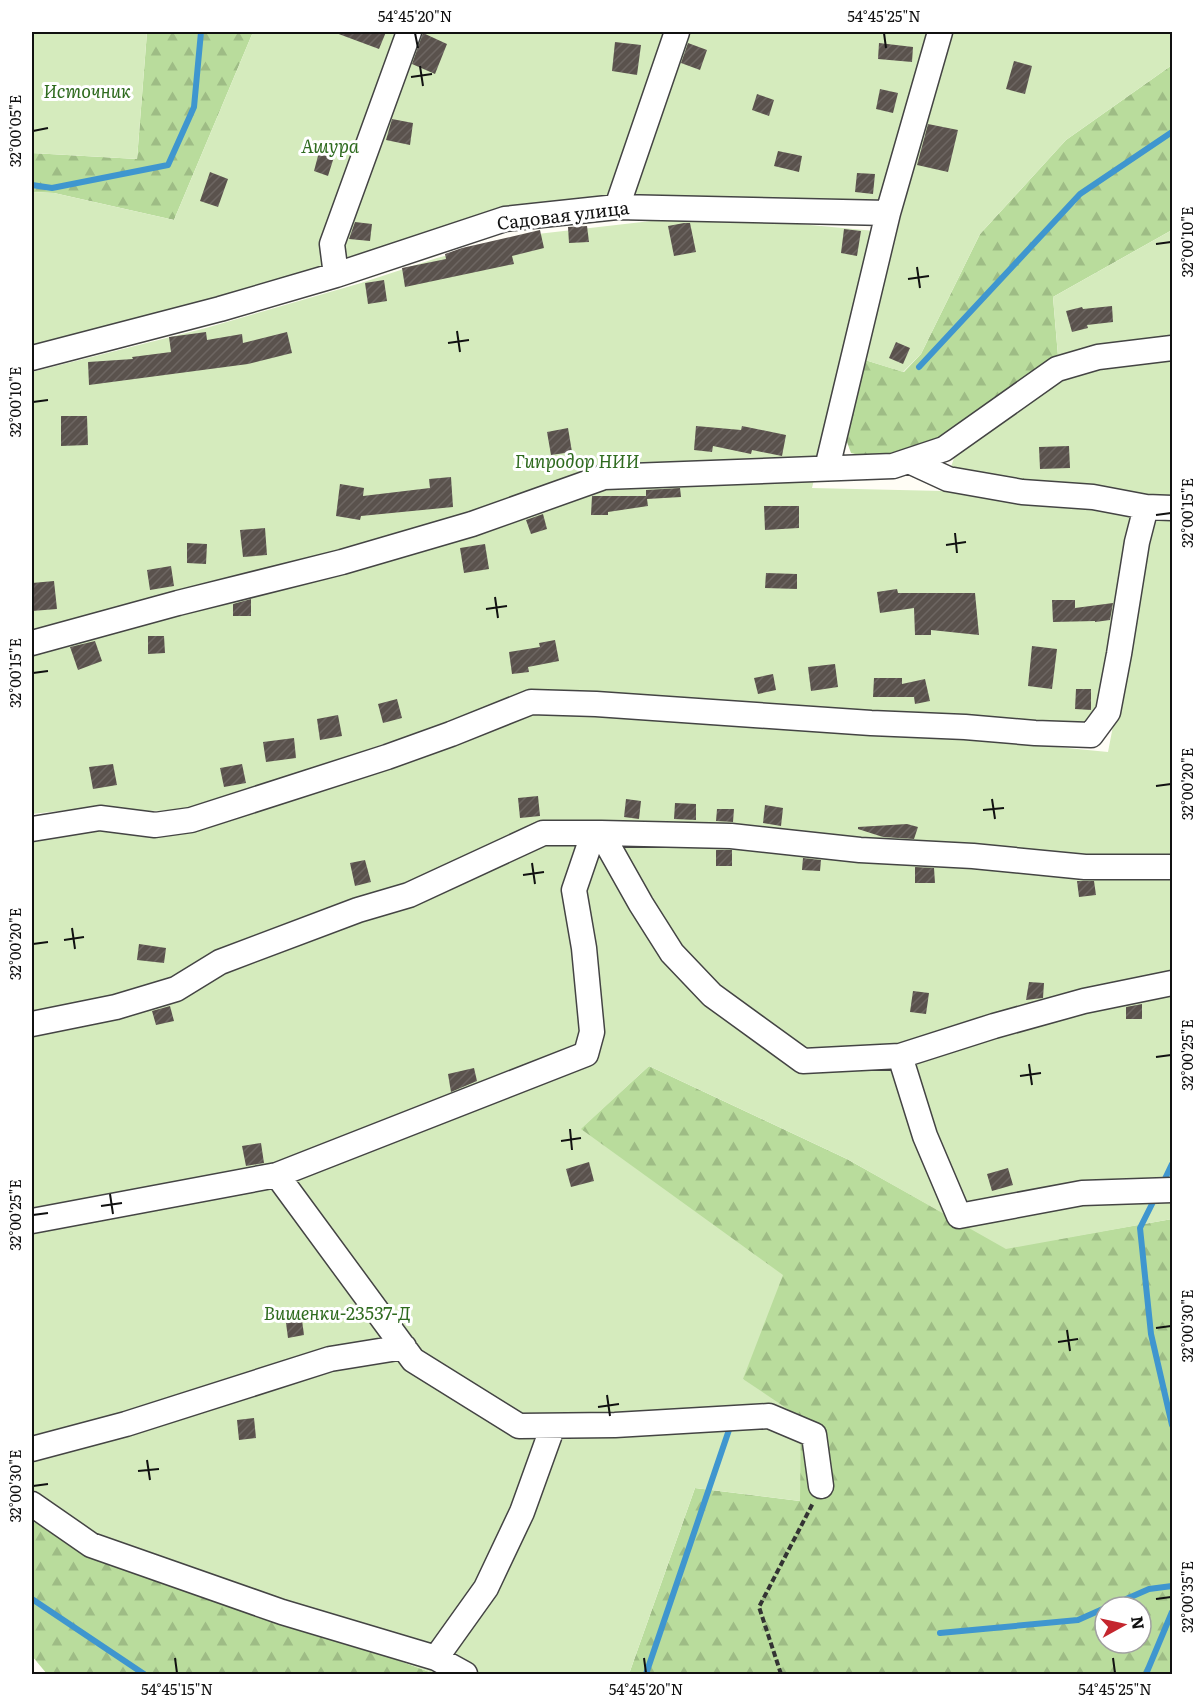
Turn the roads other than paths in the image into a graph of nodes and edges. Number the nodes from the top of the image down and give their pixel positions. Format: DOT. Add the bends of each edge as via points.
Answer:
graph roads {
  1 [pos="409,32"];
  2 [pos="677,32"];
  3 [pos="939,32"];
  4 [pos="617,207"];
  5 [pos="888,213"];
  6 [pos="336,275"];
  7 [pos="1173,348"];
  8 [pos="32,358"];
  9 [pos="909,460"];
  10 [pos="827,468"];
  11 [pos="1146,507"];
  12 [pos="1173,508"];
  13 [pos="32,643"];
  14 [pos="32,829"];
  15 [pos="601,833"];
  16 [pos="1173,867"];
  17 [pos="1173,983"];
  18 [pos="32,1024"];
  19 [pos="900,1056"];
  20 [pos="277,1175"];
  21 [pos="1173,1190"];
  22 [pos="32,1221"];
  23 [pos="404,1347"];
  24 [pos="553,1426"];
  25 [pos="32,1449"];
  26 [pos="821,1486"];
  27 [pos="32,1504"];
  28 [pos="436,1658"];
  29 [pos="465,1674"];
  1 -- 6 [label="street" via="332,244"];
  2 -- 4 [label="street"];
  3 -- 5 [label="street"];
  4 -- 5 [label="street, Садовая улица"];
  4 -- 6 [label="street, Садовая улица" via="505,219"];
  5 -- 10 [label="street"];
  6 -- 8 [label="street, Садовая улица"];
  7 -- 9 [label="street" via="1098,357 1057,369 944,449"];
  9 -- 10 [label="street" via="893,466"];
  9 -- 11 [label="street" via="948,479"];
  10 -- 13 [label="street" via="604,477 472,524 342,562"];
  11 -- 12 [label="street"];
  11 -- 14 [label="street" via="1108,712 1091,735 531,702 387,756 191,820 155,825 100,818"];
  15 -- 16 [label="street" via="731,836 1085,867"];
  15 -- 18 [label="street" via="543,833 409,895 220,962 176,989 116,1007"];
  15 -- 19 [label="street" via="672,953 712,995 803,1061"];
  15 -- 20 [label="street" via="589,846 574,890 592,1032 586,1054"];
  17 -- 19 [label="street" via="994,1026"];
  19 -- 21 [label="street" via="925,1136 958,1216 1082,1193"];
  20 -- 22 [label="street"];
  20 -- 23 [label="street"];
  23 -- 24 [label="street" via="413,1360 519,1426"];
  23 -- 25 [label="street" via="330,1359 126,1424"];
  24 -- 26 [label="street" via="769,1416 814,1435"];
  24 -- 28 [label="street" via="522,1512 486,1588"];
  27 -- 28 [label="street" via="92,1545 282,1612"];
  28 -- 29 [label="street"];
}
